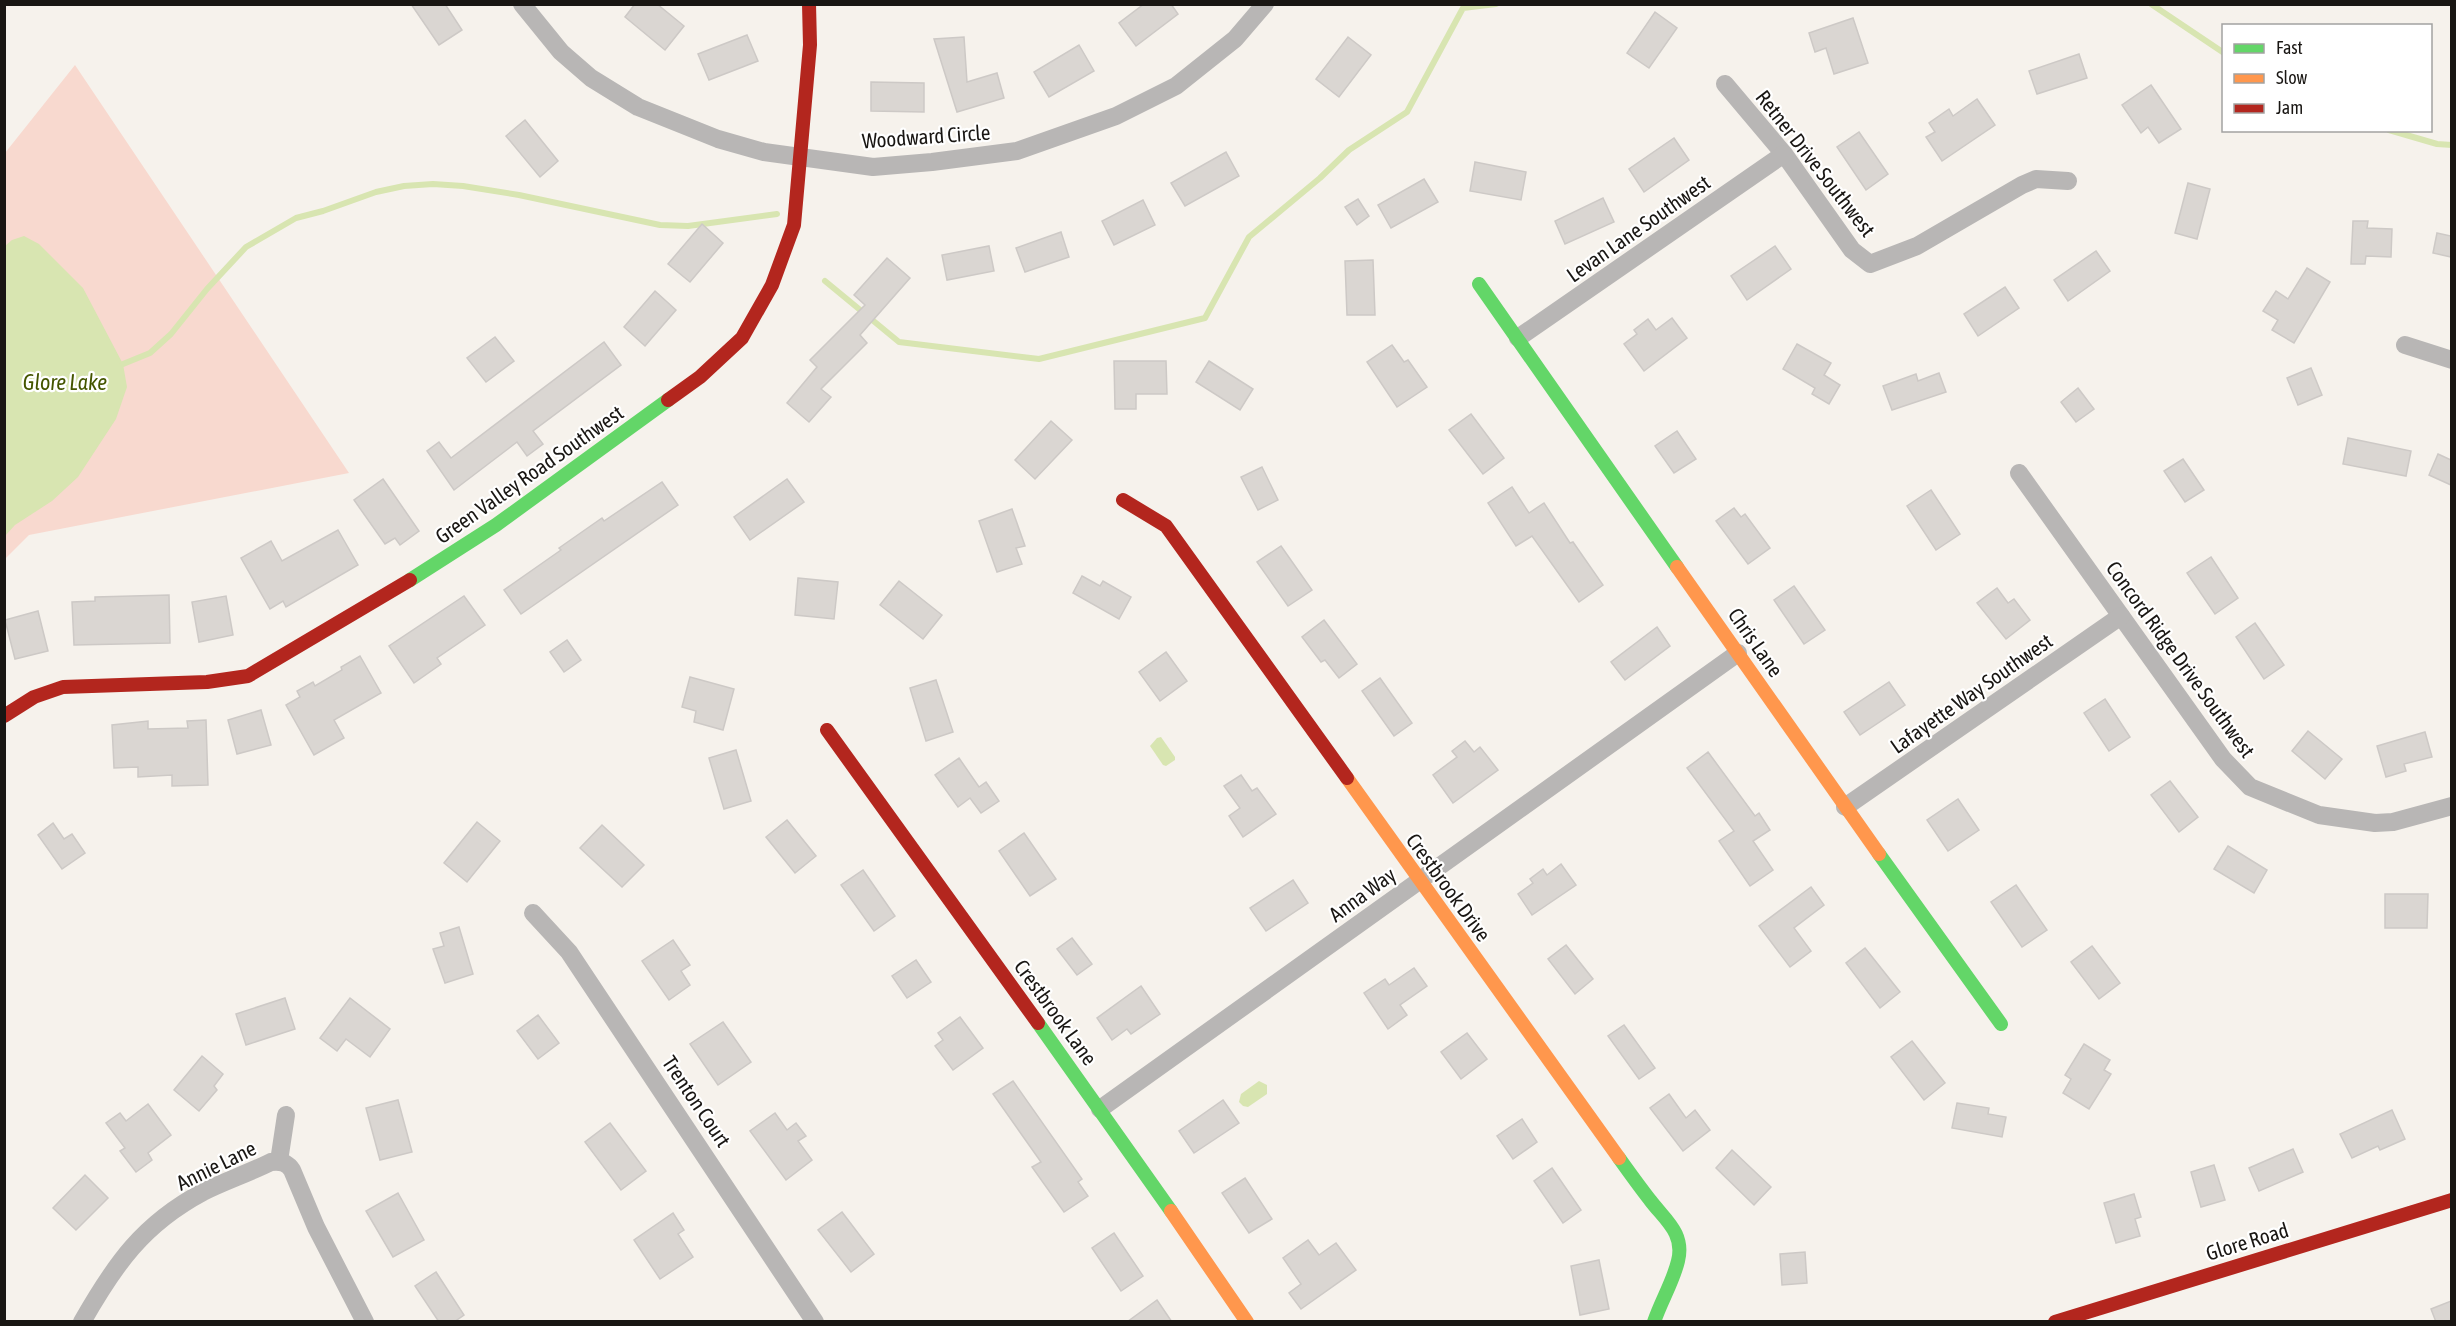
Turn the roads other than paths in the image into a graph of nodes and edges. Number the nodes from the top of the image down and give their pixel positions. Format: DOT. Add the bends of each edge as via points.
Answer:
graph roads {
  1 [pos="522,4"];
  2 [pos="809,4"];
  3 [pos="1264,4"];
  4 [pos="1725,84"];
  5 [pos="1784,154"];
  6 [pos="800,156"];
  7 [pos="2068,182"];
  8 [pos="1479,284"];
  9 [pos="1518,338"];
  10 [pos="2405,345"];
  11 [pos="2451,360"];
  12 [pos="2019,473"];
  13 [pos="1123,500"];
  14 [pos="2121,616"];
  15 [pos="1738,652"];
  16 [pos="4,716"];
  17 [pos="827,730"];
  18 [pos="2451,806"];
  19 [pos="1845,807"];
  20 [pos="1419,881"];
  21 [pos="532,913"];
  22 [pos="2001,1024"];
  23 [pos="1100,1109"];
  24 [pos="286,1115"];
  25 [pos="279,1161"];
  26 [pos="2451,1200"];
  27 [pos="82,1322"];
  28 [pos="365,1322"];
  29 [pos="815,1322"];
  30 [pos="1247,1322"];
  31 [pos="1654,1322"];
  32 [pos="2055,1322"];
  1 -- 6 [label="street, Woodward Circle" via="561,52 591,78 638,107 718,139 764,152"];
  2 -- 6 [label="street, Green Valley Road Southwest" via="810,45"];
  3 -- 6 [label="street, Woodward Circle" via="1235,39 1176,86 1116,116 1017,151 873,167"];
  4 -- 5 [label="street, Retner Drive Southwest"];
  5 -- 7 [label="street, Retner Drive Southwest" via="1852,250 1870,264 1917,246 2022,185 2036,180"];
  5 -- 9 [label="street, Levan Lane Southwest"];
  6 -- 16 [label="street, Green Valley Road Southwest" via="794,225 772,285 742,338 700,377 524,506 380,600 248,676 207,682 63,687 34,696"];
  8 -- 9 [label="street, Chris Lane"];
  9 -- 15 [label="street, Chris Lane"];
  10 -- 11 [label="street"];
  12 -- 14 [label="street, Concord Ridge Drive Southwest"];
  13 -- 20 [label="street, Crestbrook Drive" via="1166,526"];
  14 -- 18 [label="street, Concord Ridge Drive Southwest" via="2223,759 2250,787 2319,815 2375,824 2410,819"];
  14 -- 19 [label="street, Lafayette Way Southwest"];
  15 -- 19 [label="street, Chris Lane"];
  15 -- 20 [label="street, Anna Way"];
  17 -- 23 [label="street, Crestbrook Lane"];
  19 -- 22 [label="street, Chris Lane"];
  20 -- 23 [label="street, Anna Way"];
  20 -- 31 [label="street, Crestbrook Drive" via="1680,1241 1678,1260"];
  21 -- 29 [label="street, Trenton Court" via="569,952"];
  23 -- 30 [label="street, Crestbrook Lane"];
  24 -- 25 [label="street, Annie Lane"];
  25 -- 27 [label="street, Annie Lane" via="201,1193 144,1234 108,1276"];
  25 -- 28 [label="street, Annie Lane" via="292,1170 316,1227"];
  26 -- 32 [label="street, Glore Road"];
}
